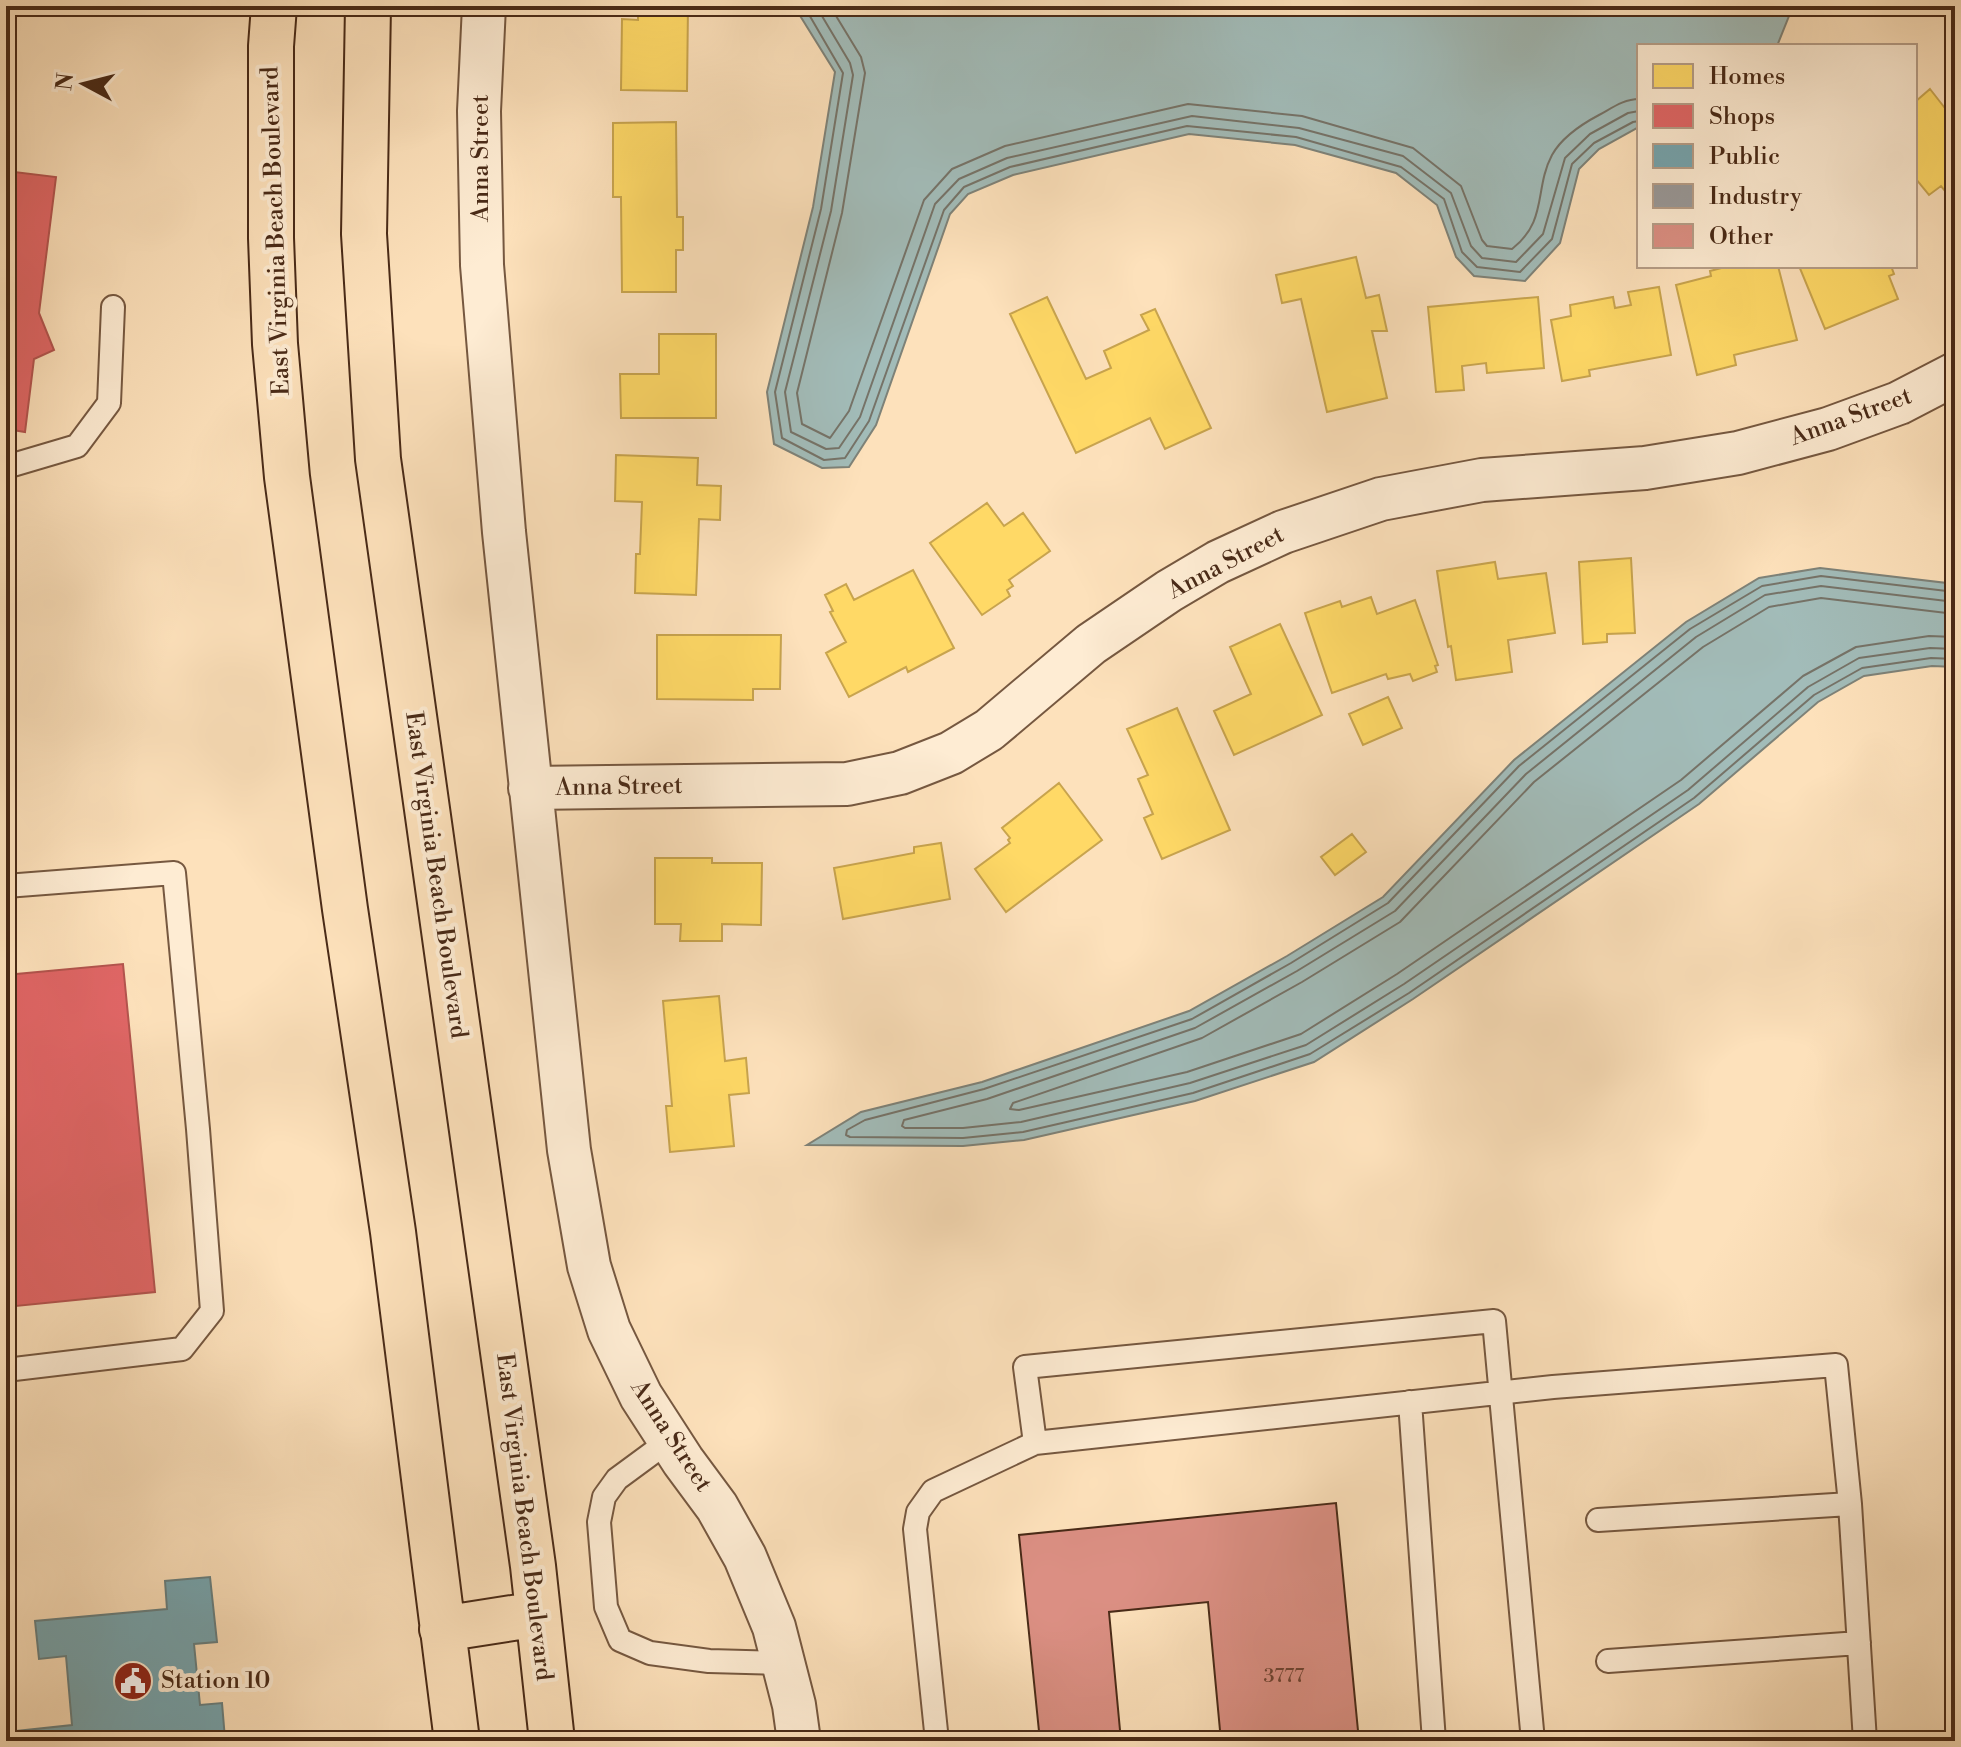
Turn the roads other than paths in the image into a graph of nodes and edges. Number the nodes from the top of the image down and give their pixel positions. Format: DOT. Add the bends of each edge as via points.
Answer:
graph roads {
  1 [pos="274,6"];
  2 [pos="368,6"];
  3 [pos="484,6"];
  4 [pos="113,307"];
  5 [pos="1955,374"];
  6 [pos="6,467"];
  7 [pos="530,788"];
  8 [pos="6,886"];
  9 [pos="6,1370"];
  10 [pos="1501,1394"];
  11 [pos="1410,1402"];
  12 [pos="670,1440"];
  13 [pos="1035,1443"];
  14 [pos="1850,1504"];
  15 [pos="1598,1520"];
  16 [pos="538,1614"];
  17 [pos="442,1629"];
  18 [pos="1859,1643"];
  19 [pos="1608,1661"];
  20 [pos="783,1663"];
  21 [pos="457,1741"];
  22 [pos="552,1741"];
  23 [pos="799,1741"];
  24 [pos="937,1741"];
  25 [pos="1434,1741"];
  26 [pos="1533,1741"];
  27 [pos="1865,1741"];
  1 -- 17 [label="main road, East Virginia Beach Boulevard" via="271,254 287,477 393,1232"];
  2 -- 16 [label="main road, East Virginia Beach Boulevard" via="364,234 378,459"];
  3 -- 7 [label="street, Anna Street" via="479,111 482,265"];
  4 -- 6 [label="lane" via="109,403 77,446"];
  5 -- 7 [label="street, Anna Street" via="1899,403 1828,429 1738,453 1645,468 1482,480 1381,499 1283,532 1169,591 1091,644 989,730 951,753 900,773 847,784"];
  7 -- 12 [label="street, Anna Street" via="569,1150 589,1266 609,1330 641,1396"];
  8 -- 9 [label="lane" via="174,873 212,1311 182,1349"];
  10 -- 11 [label="lane"];
  10 -- 13 [label="lane" via="1494,1321 1160,1352 1025,1367"];
  10 -- 14 [label="lane" via="1836,1365"];
  10 -- 26 [label="lane"];
  11 -- 13 [label="lane"];
  11 -- 25 [label="lane"];
  12 -- 20 [label="street, Anna Street" via="745,1557"];
  12 -- 20 [label="lane" via="617,1479 604,1497 599,1522 606,1607 620,1640 650,1653"];
  13 -- 24 [label="lane" via="933,1491 918,1512 915,1529"];
  14 -- 15 [label="lane"];
  14 -- 18 [label="lane"];
  16 -- 17 [label="main road"];
  16 -- 22 [label="main road, East Virginia Beach Boulevard"];
  17 -- 21 [label="main road, East Virginia Beach Boulevard"];
  18 -- 19 [label="lane"];
  18 -- 27 [label="lane"];
  20 -- 23 [label="street, Anna Street"];
}
